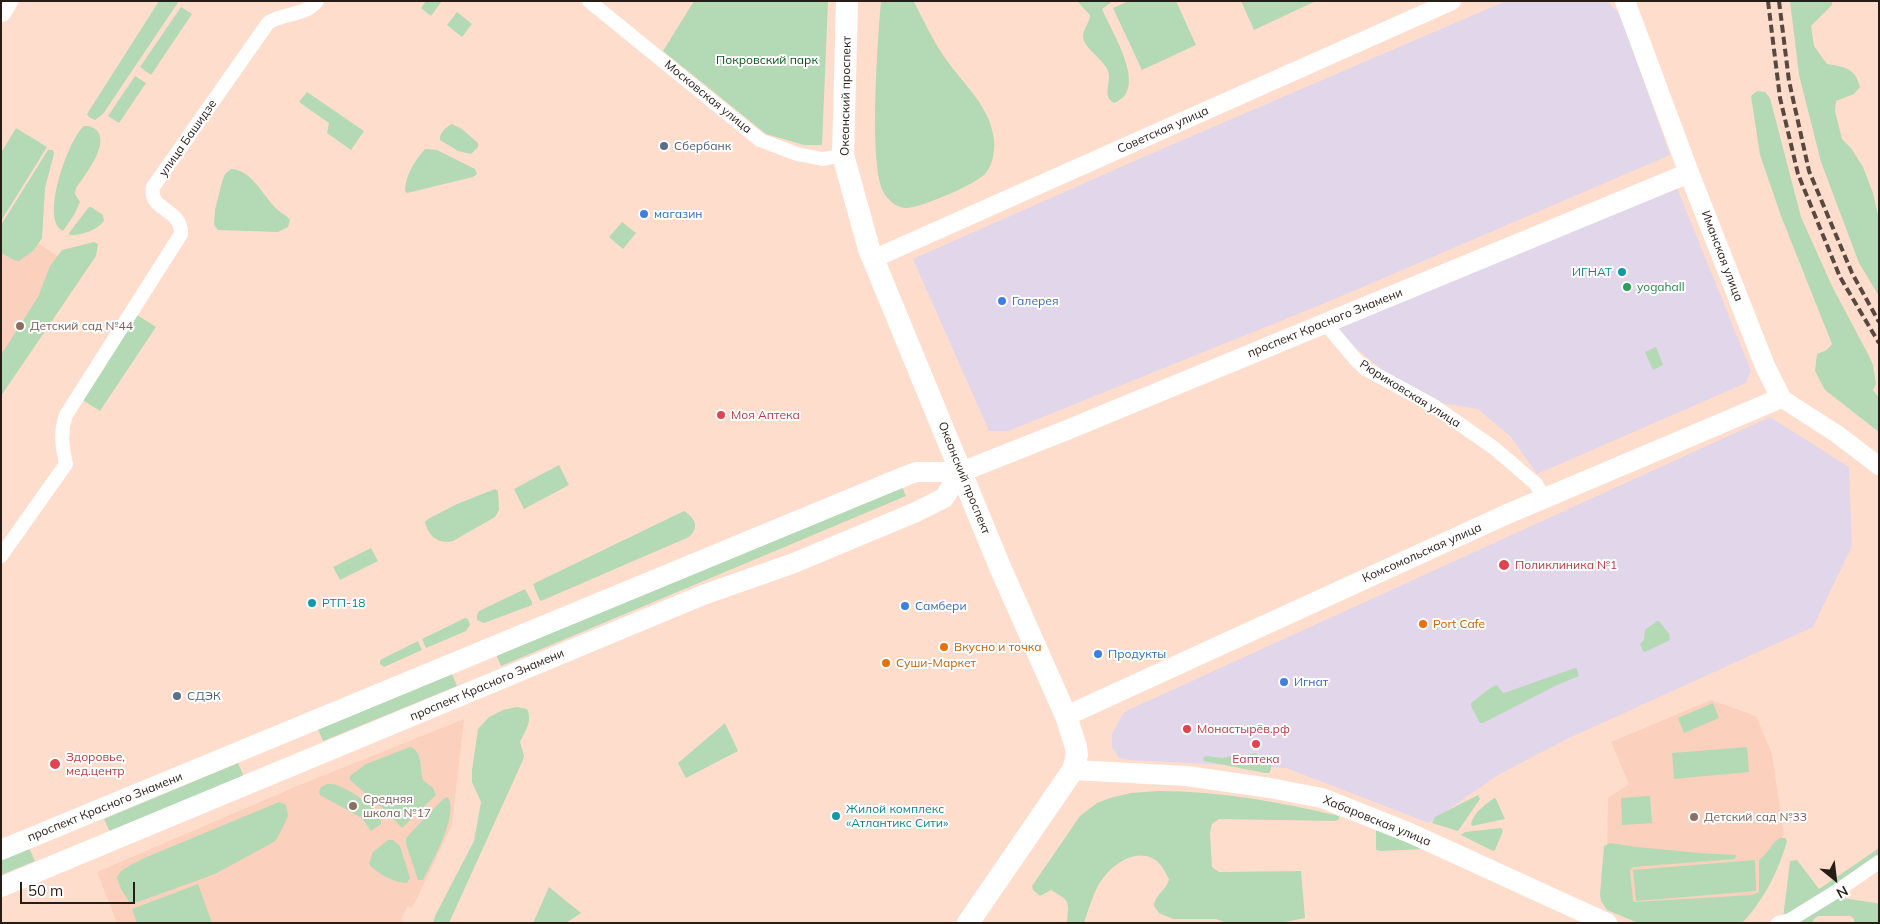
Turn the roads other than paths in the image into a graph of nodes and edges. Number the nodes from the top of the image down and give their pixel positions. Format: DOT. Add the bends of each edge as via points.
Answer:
graph roads {
  1 [pos="7,1"];
  2 [pos="317,1"];
  3 [pos="589,1"];
  4 [pos="847,1"];
  5 [pos="1452,1"];
  6 [pos="1625,1"];
  7 [pos="1,11"];
  8 [pos="843,155"];
  9 [pos="1689,172"];
  10 [pos="873,259"];
  11 [pos="1325,323"];
  12 [pos="1781,398"];
  13 [pos="1879,466"];
  14 [pos="961,472"];
  15 [pos="1544,498"];
  16 [pos="1,556"];
  17 [pos="1066,716"];
  18 [pos="1073,770"];
  19 [pos="1,850"];
  20 [pos="1879,862"];
  21 [pos="1,886"];
  22 [pos="968,923"];
  23 [pos="1607,923"];
  24 [pos="1778,923"];
  1 -- 7 [label="main road"];
  2 -- 16 [label="street, улица Башидзе" via="306,11 281,16 268,23 153,187 156,203 175,216 181,234 66,415 61,427 66,464"];
  3 -- 8 [label="street, Московская улица" via="760,140 797,154 823,159"];
  4 -- 8 [label="main road, Океанский проспект"];
  5 -- 10 [label="street, Советская улица"];
  6 -- 9 [label="main road, Иманская улица"];
  8 -- 10 [label="main road, Океанский проспект"];
  9 -- 11 [label="main road, проспект Красного Знамени"];
  9 -- 12 [label="main road, Иманская улица" via="1765,366"];
  10 -- 14 [label="main road, Океанский проспект"];
  11 -- 14 [label="main road, проспект Красного Знамени"];
  11 -- 15 [label="street, Рюриковская улица" via="1366,369 1434,406 1494,448 1536,484"];
  12 -- 13 [label="street"];
  12 -- 15 [label="main road, Комсомольская улица"];
  14 -- 17 [label="main road, Океанский проспект"];
  14 -- 19 [label="main road, проспект Красного Знамени" via="909,474"];
  14 -- 21 [label="main road, проспект Красного Знамени" via="944,498 916,512 794,563 703,595"];
  15 -- 17 [label="main road, Комсомольская улица"];
  17 -- 18 [label="main road, Океанский проспект" via="1077,755"];
  18 -- 22 [label="main road, Океанский проспект"];
  18 -- 23 [label="main road, Хабаровская улица" via="1188,776 1322,798 1410,833"];
  20 -- 24 [label="street" via="1790,920"];
}
